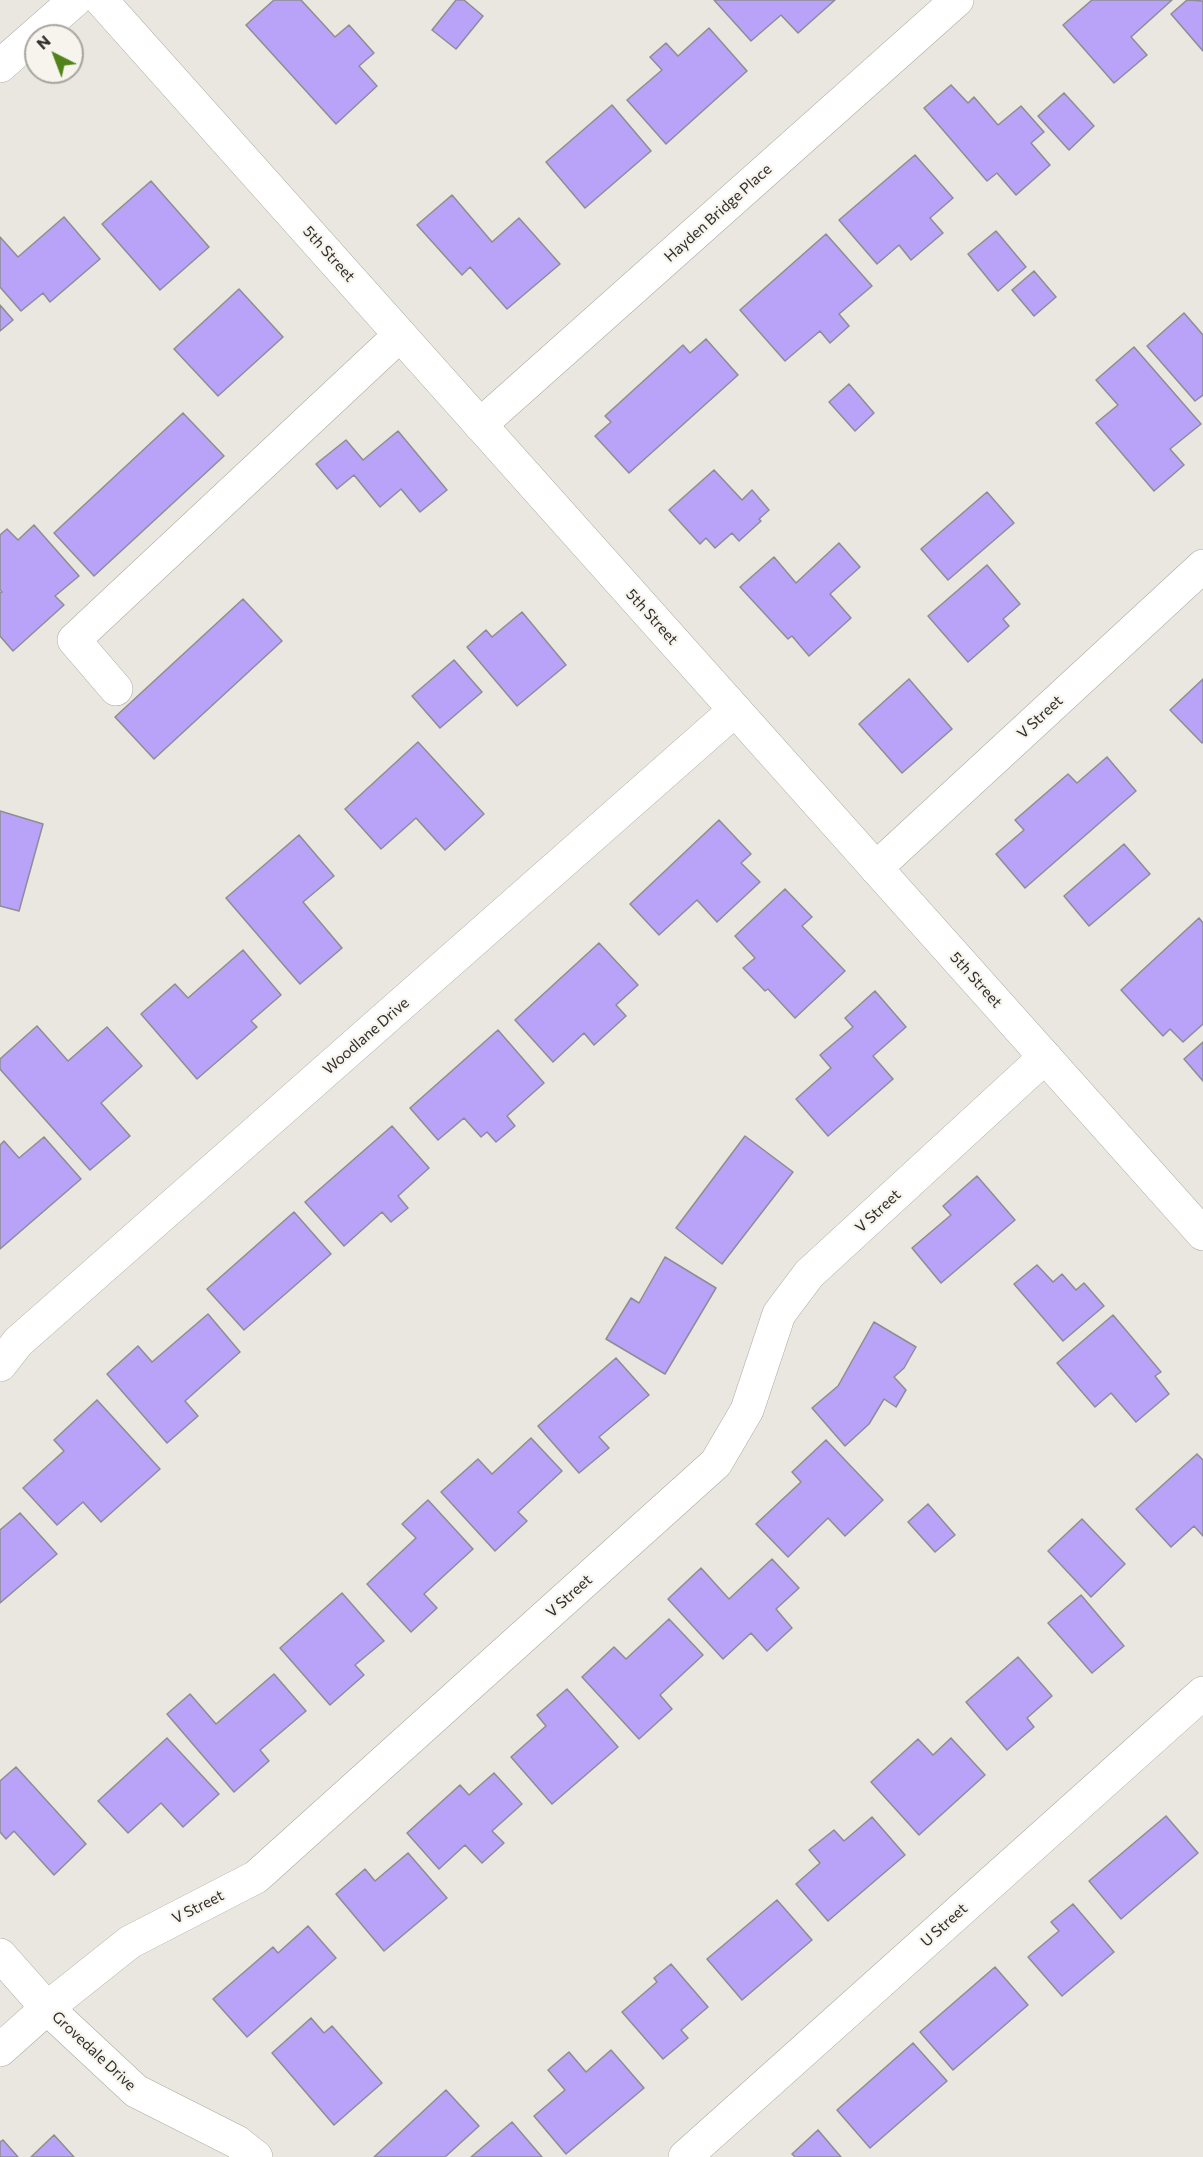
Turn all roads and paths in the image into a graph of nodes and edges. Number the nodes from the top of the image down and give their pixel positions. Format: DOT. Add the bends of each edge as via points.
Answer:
graph roads {
  1 [pos="75,0"];
  2 [pos="101,0"];
  3 [pos="957,0"];
  4 [pos="0,66"];
  5 [pos="400,335"];
  6 [pos="480,425"];
  7 [pos="1203,566"];
  8 [pos="116,689"];
  9 [pos="735,710"];
  10 [pos="876,868"];
  11 [pos="1045,1057"];
  12 [pos="1203,1234"];
  13 [pos="0,1365"];
  14 [pos="1203,1693"];
  15 [pos="0,1955"];
  16 [pos="47,2008"];
  17 [pos="0,2050"];
  18 [pos="247,2149"];
  19 [pos="685,2157"];
  1 -- 4 [label="street"];
  2 -- 5 [label="street, 5th Street"];
  3 -- 6 [label="street, Hayden Bridge Place"];
  5 -- 6 [label="street, 5th Street"];
  5 -- 8 [label="street" via="74,640"];
  6 -- 9 [label="street, 5th Street"];
  7 -- 10 [label="street, V Street"];
  9 -- 10 [label="street, 5th Street"];
  9 -- 13 [label="street, Woodlane Drive" via="18,1342"];
  10 -- 11 [label="street, 5th Street"];
  11 -- 12 [label="street, 5th Street"];
  11 -- 16 [label="street, V Street" via="809,1274 779,1314 747,1410 716,1463 256,1877 130,1942"];
  14 -- 19 [label="street, U Street"];
  15 -- 16 [label="street, Grovedale Drive"];
  16 -- 17 [label="street, V Street"];
  16 -- 18 [label="street, Grovedale Drive" via="136,2091"];
}
